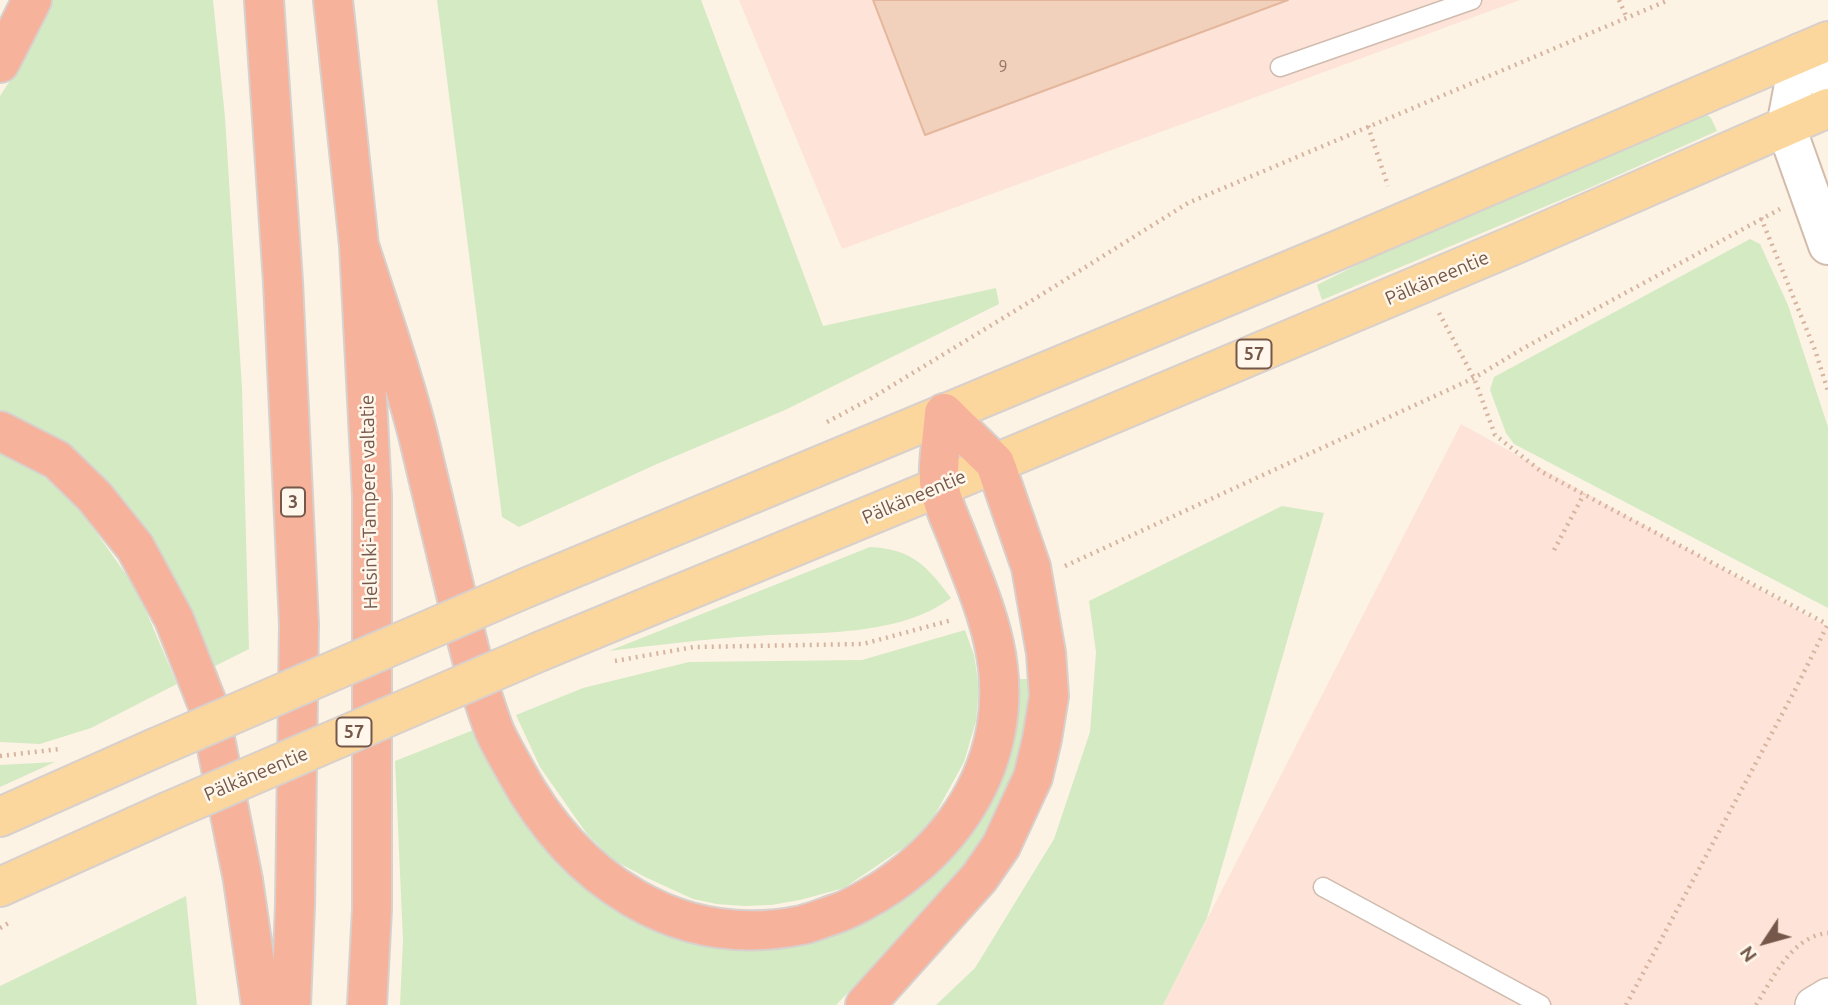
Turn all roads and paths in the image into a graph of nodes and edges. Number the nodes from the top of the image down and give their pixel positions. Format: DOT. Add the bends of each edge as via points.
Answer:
graph roads {
  1 [pos="32,0"];
  2 [pos="264,0"];
  3 [pos="333,0"];
  4 [pos="1472,0"];
  5 [pos="1619,0"];
  6 [pos="1669,0"];
  7 [pos="1627,18"];
  8 [pos="1814,47"];
  9 [pos="0,63"];
  10 [pos="1280,67"];
  11 [pos="1828,82"];
  12 [pos="1828,108"];
  13 [pos="1368,126"];
  14 [pos="1786,127"];
  15 [pos="1388,186"];
  16 [pos="1810,195"];
  17 [pos="1761,218"];
  18 [pos="359,245"];
  19 [pos="1828,245"];
  20 [pos="1437,309"];
  21 [pos="1474,378"];
  22 [pos="1828,391"];
  23 [pos="944,413"];
  24 [pos="821,425"];
  25 [pos="0,431"];
  26 [pos="995,463"];
  27 [pos="939,487"];
  28 [pos="1584,494"];
  29 [pos="1554,550"];
  30 [pos="1061,568"];
  31 [pos="960,618"];
  32 [pos="1828,624"];
  33 [pos="612,662"];
  34 [pos="69,746"];
  35 [pos="0,756"];
  36 [pos="0,817"];
  37 [pos="0,887"];
  38 [pos="1323,887"];
  39 [pos="1828,933"];
  40 [pos="1828,996"];
  41 [pos="261,1005"];
  42 [pos="291,1005"];
  43 [pos="367,1005"];
  44 [pos="865,1005"];
  45 [pos="1541,1005"];
  46 [pos="1626,1005"];
  47 [pos="1756,1005"];
  48 [pos="1813,1005"];
  1 -- 9 [label="highway"];
  2 -- 42 [label="highway, 3" via="299,624"];
  3 -- 18 [label="highway, Helsinki-Tampere valtatie"];
  4 -- 10 [label="lane"];
  5 -- 7 [label="path"];
  6 -- 7 [label="path"];
  7 -- 13 [label="path"];
  8 -- 11 [label="main road"];
  8 -- 14 [label="main road"];
  8 -- 23 [label="main road"];
  12 -- 14 [label="main road, Pälkäneentie / 57"];
  13 -- 15 [label="path"];
  13 -- 24 [label="path" via="1188,203"];
  14 -- 16 [label="main road"];
  14 -- 26 [label="main road, Pälkäneentie / 57"];
  16 -- 17 [label="path"];
  16 -- 19 [label="main road"];
  17 -- 21 [label="path"];
  17 -- 22 [label="path"];
  18 -- 27 [label="highway" via="415,424 474,670 496,734 540,813 561,840 623,893 660,912 702,924 753,930 803,925 849,909 899,879 940,843 964,812 989,762 1001,691 987,614"];
  18 -- 43 [label="highway, Helsinki-Tampere valtatie" via="372,496 372,909"];
  20 -- 21 [label="path"];
  21 -- 28 [label="path" via="1494,435 1542,471"];
  21 -- 30 [label="path"];
  23 -- 26 [label="highway"];
  23 -- 27 [label="highway"];
  23 -- 36 [label="main road, bridge" via="528,587"];
  25 -- 41 [label="highway" via="57,460 94,496 135,547 174,619 209,708 243,880"];
  26 -- 27 [label="main road, Pälkäneentie / 57"];
  26 -- 44 [label="highway" via="1031,567 1046,653 1049,696 1033,777 1001,846 979,878"];
  27 -- 37 [label="main road, Pälkäneentie / 57, bridge" via="541,651"];
  28 -- 29 [label="path"];
  28 -- 32 [label="path"];
  31 -- 33 [label="path" via="863,644 694,647"];
  32 -- 46 [label="path"];
  34 -- 35 [label="path"];
  38 -- 45 [label="lane"];
  39 -- 47 [label="path" via="1797,947"];
  40 -- 48 [label="street"];
}
